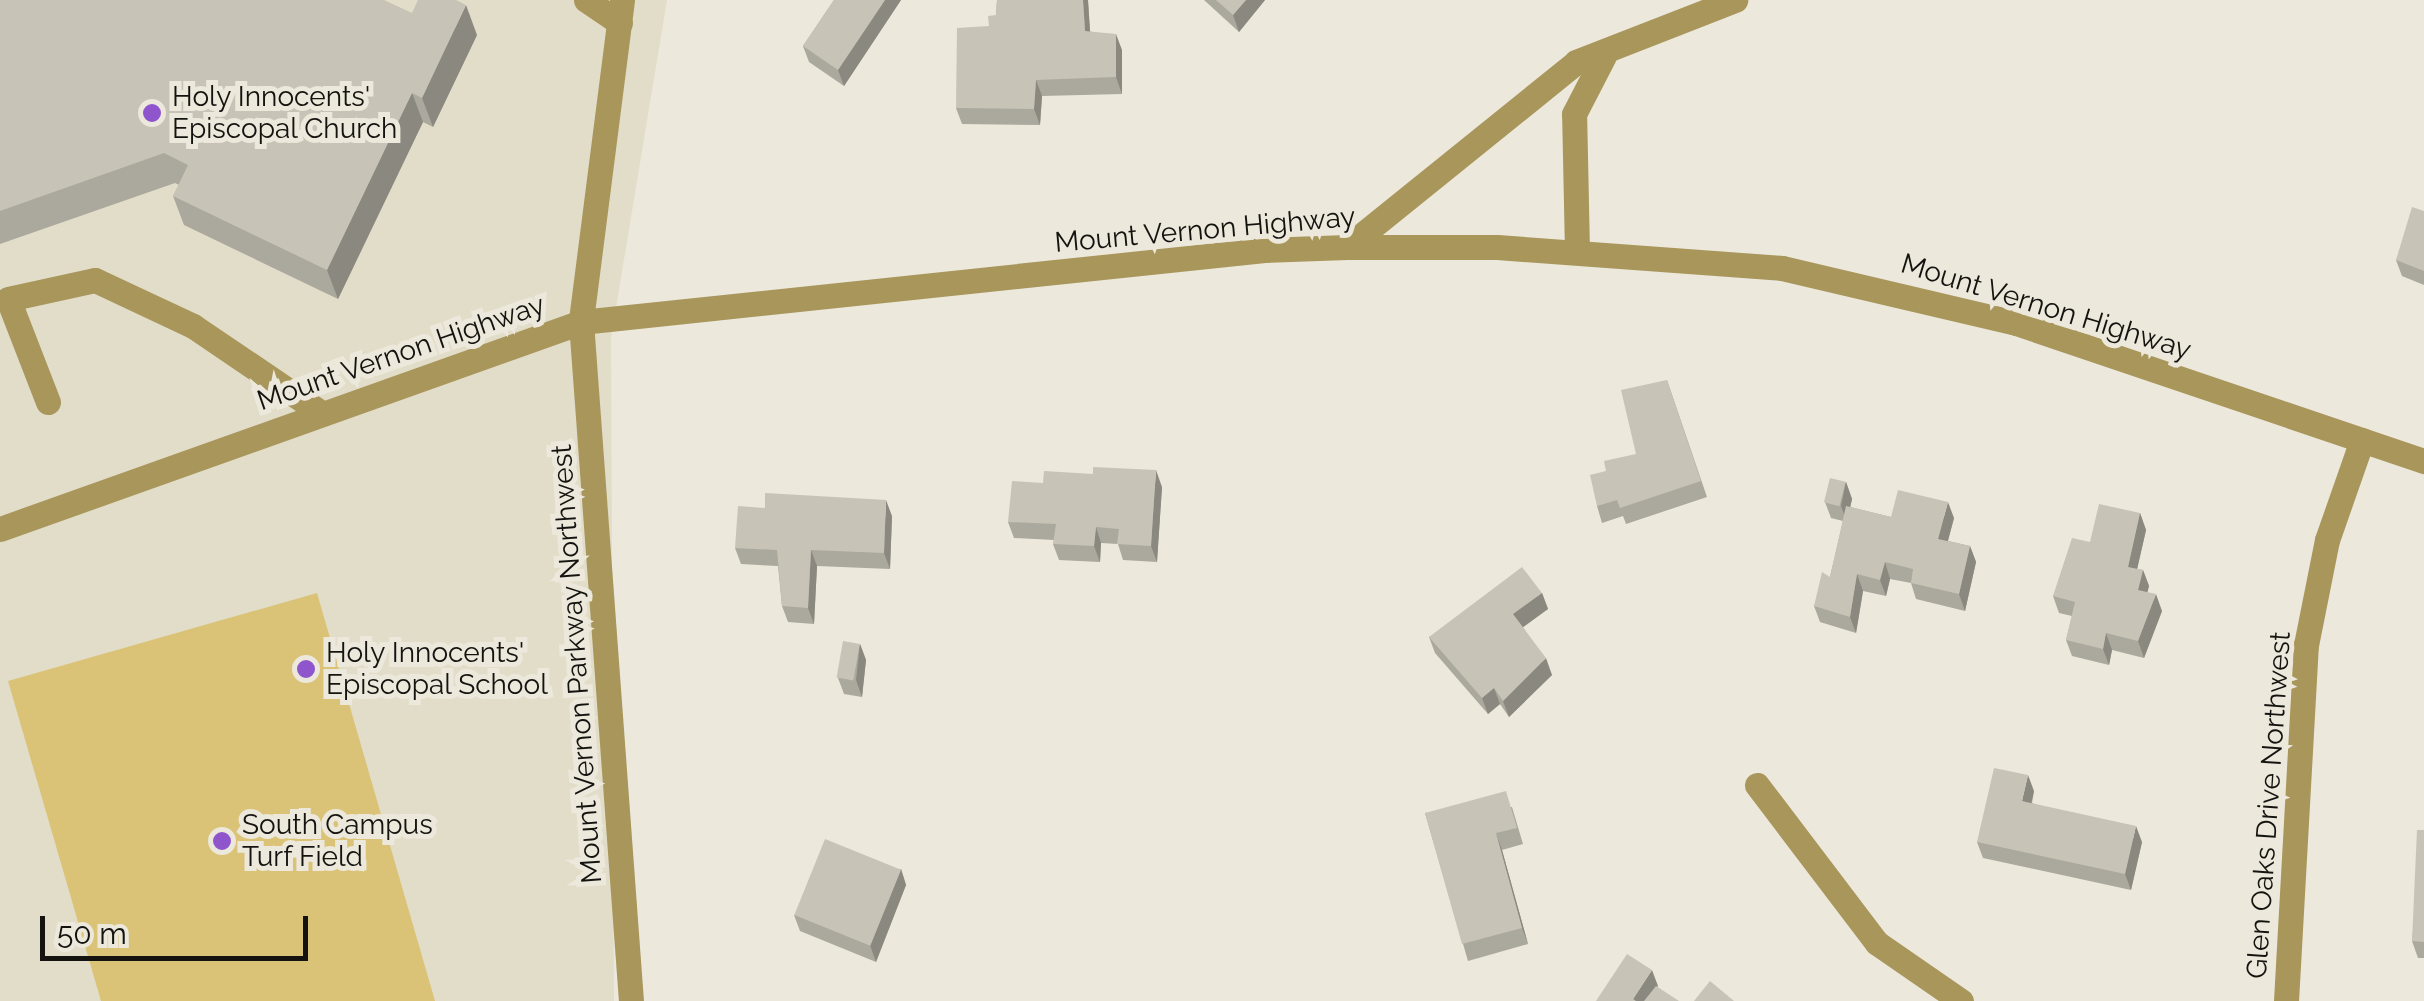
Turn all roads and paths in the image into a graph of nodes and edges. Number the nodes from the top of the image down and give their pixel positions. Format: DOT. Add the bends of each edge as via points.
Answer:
graph roads {
  1 [pos="586,0"];
  2 [pos="1735,0"];
  3 [pos="621,12"];
  4 [pos="1604,56"];
  5 [pos="1346,247"];
  6 [pos="1577,252"];
  7 [pos="581,322"];
  8 [pos="48,402"];
  9 [pos="320,412"];
  10 [pos="2362,440"];
  11 [pos="2424,460"];
  12 [pos="0,529"];
  13 [pos="1757,785"];
  14 [pos="631,1001"];
  15 [pos="1961,1001"];
  16 [pos="2286,1001"];
  1 -- 3 [label="street"];
  2 -- 4 [label="street"];
  3 -- 7 [label="street, Mount Vernon Parkway Northwest"];
  4 -- 5 [label="street" via="1576,62 1530,94"];
  4 -- 6 [label="street" via="1574,114"];
  5 -- 6 [label="street, Mount Vernon Highway"];
  5 -- 7 [label="street, Mount Vernon Highway" via="1264,250"];
  6 -- 10 [label="street, Mount Vernon Highway" via="1782,268 1928,297"];
  7 -- 9 [label="street, Mount Vernon Highway"];
  7 -- 14 [label="street, Mount Vernon Parkway Northwest"];
  8 -- 9 [label="street" via="8,299 78,281 114,286 193,326"];
  9 -- 12 [label="street, Mount Vernon Highway"];
  10 -- 11 [label="street, Mount Vernon Highway"];
  10 -- 16 [label="street, Glen Oaks Drive Northwest" via="2327,540 2306,645"];
  13 -- 15 [label="street" via="1877,944"];
}
